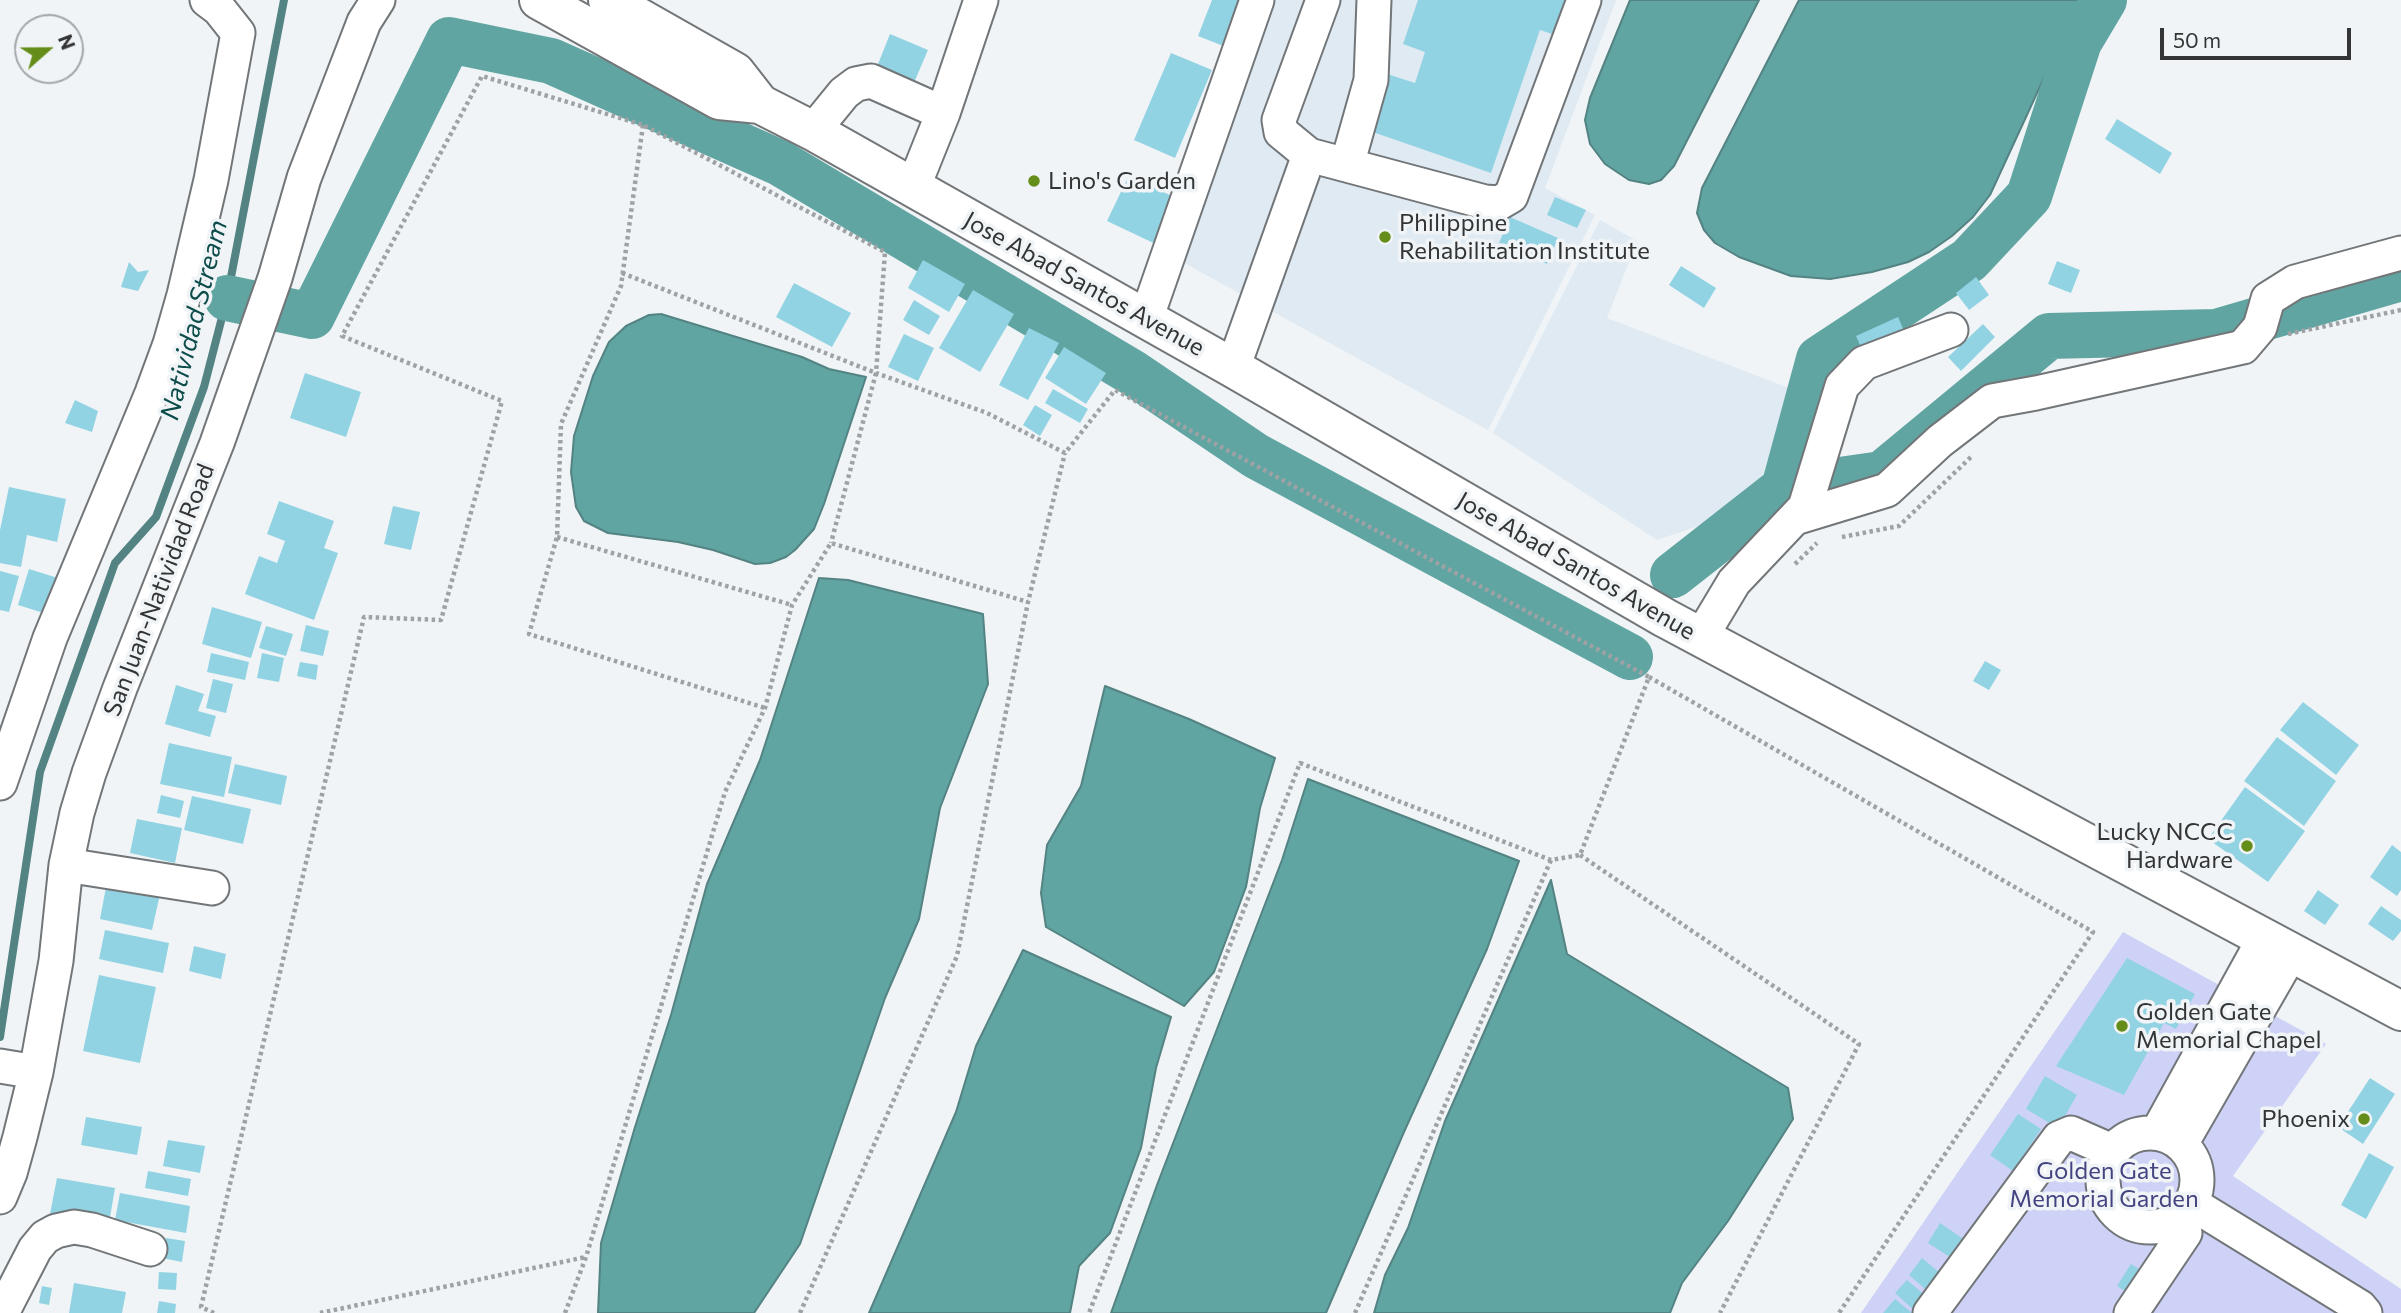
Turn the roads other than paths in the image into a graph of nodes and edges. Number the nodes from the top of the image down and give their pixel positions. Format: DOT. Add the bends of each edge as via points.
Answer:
graph roads {
  1 [pos="207,0"];
  2 [pos="246,0"];
  3 [pos="378,0"];
  4 [pos="539,0"];
  5 [pos="608,0"];
  6 [pos="981,0"];
  7 [pos="1257,0"];
  8 [pos="1324,0"];
  9 [pos="1374,0"];
  10 [pos="1584,0"];
  11 [pos="238,33"];
  12 [pos="760,104"];
  13 [pos="943,113"];
  14 [pos="813,131"];
  15 [pos="1309,155"];
  16 [pos="1347,165"];
  17 [pos="913,188"];
  18 [pos="2401,253"];
  19 [pos="1146,319"];
  20 [pos="1951,330"];
  21 [pos="1233,368"];
  22 [pos="1800,512"];
  23 [pos="1701,637"];
  24 [pos="0,783"];
  25 [pos="66,865"];
  26 [pos="212,888"];
  27 [pos="2278,946"];
  28 [pos="2401,1011"];
  29 [pos="19,1069"];
  30 [pos="2169,1138"];
  31 [pos="2112,1150"];
  32 [pos="0,1197"];
  33 [pos="2179,1214"];
  34 [pos="150,1249"];
  35 [pos="2,1313"];
  36 [pos="1930,1313"];
  37 [pos="2131,1313"];
  38 [pos="2365,1313"];
  1 -- 11 [label="street"];
  2 -- 11 [label="street"];
  3 -- 25 [label="street, San Juan-Natividad Road" via="364,22 304,178 275,278 216,443 89,773"];
  4 -- 12 [label="highway, Jose Abad Santos Avenue" via="719,100"];
  5 -- 12 [label="highway, Jose Abad Santos Avenue" via="735,72"];
  6 -- 13 [label="street"];
  7 -- 19 [label="street"];
  8 -- 15 [label="street" via="1279,120 1280,132"];
  9 -- 16 [label="street" via="1371,80"];
  10 -- 16 [label="street" via="1511,196 1499,203 1485,202"];
  11 -- 24 [label="street" via="211,180 170,344 50,638"];
  12 -- 14 [label="highway, Jose Abad Santos Avenue"];
  13 -- 14 [label="street" via="871,81 844,93"];
  13 -- 17 [label="street"];
  14 -- 17 [label="highway, Jose Abad Santos Avenue"];
  15 -- 16 [label="street"];
  15 -- 21 [label="street"];
  17 -- 19 [label="highway, Jose Abad Santos Avenue"];
  18 -- 22 [label="street" via="2295,282 2269,321 2243,347 1992,401 1887,490"];
  19 -- 21 [label="highway, Jose Abad Santos Avenue"];
  20 -- 22 [label="street" via="1864,363 1850,375 1842,386"];
  21 -- 23 [label="highway, Jose Abad Santos Avenue"];
  22 -- 23 [label="street" via="1734,582"];
  23 -- 27 [label="highway, Jose Abad Santos Avenue"];
  25 -- 26 [label="street"];
  25 -- 29 [label="street, San Juan-Natividad Road" via="56,961"];
  27 -- 28 [label="highway, Jose Abad Santos Avenue"];
  27 -- 30 [label="street"];
  29 -- 32 [label="street, San Juan-Natividad Road" via="17,1149"];
  30 -- 31 [label="street" via="2132,1136"];
  30 -- 33 [label="street" via="2195,1166 2197,1178"];
  31 -- 33 [label="street" via="2102,1184 2118,1215 2133,1225 2150,1228"];
  31 -- 36 [label="street" via="2071,1133 2059,1138"];
  33 -- 37 [label="street" via="2185,1233"];
  33 -- 38 [label="street"];
  34 -- 35 [label="street" via="92,1230 56,1231 35,1249"];
}
